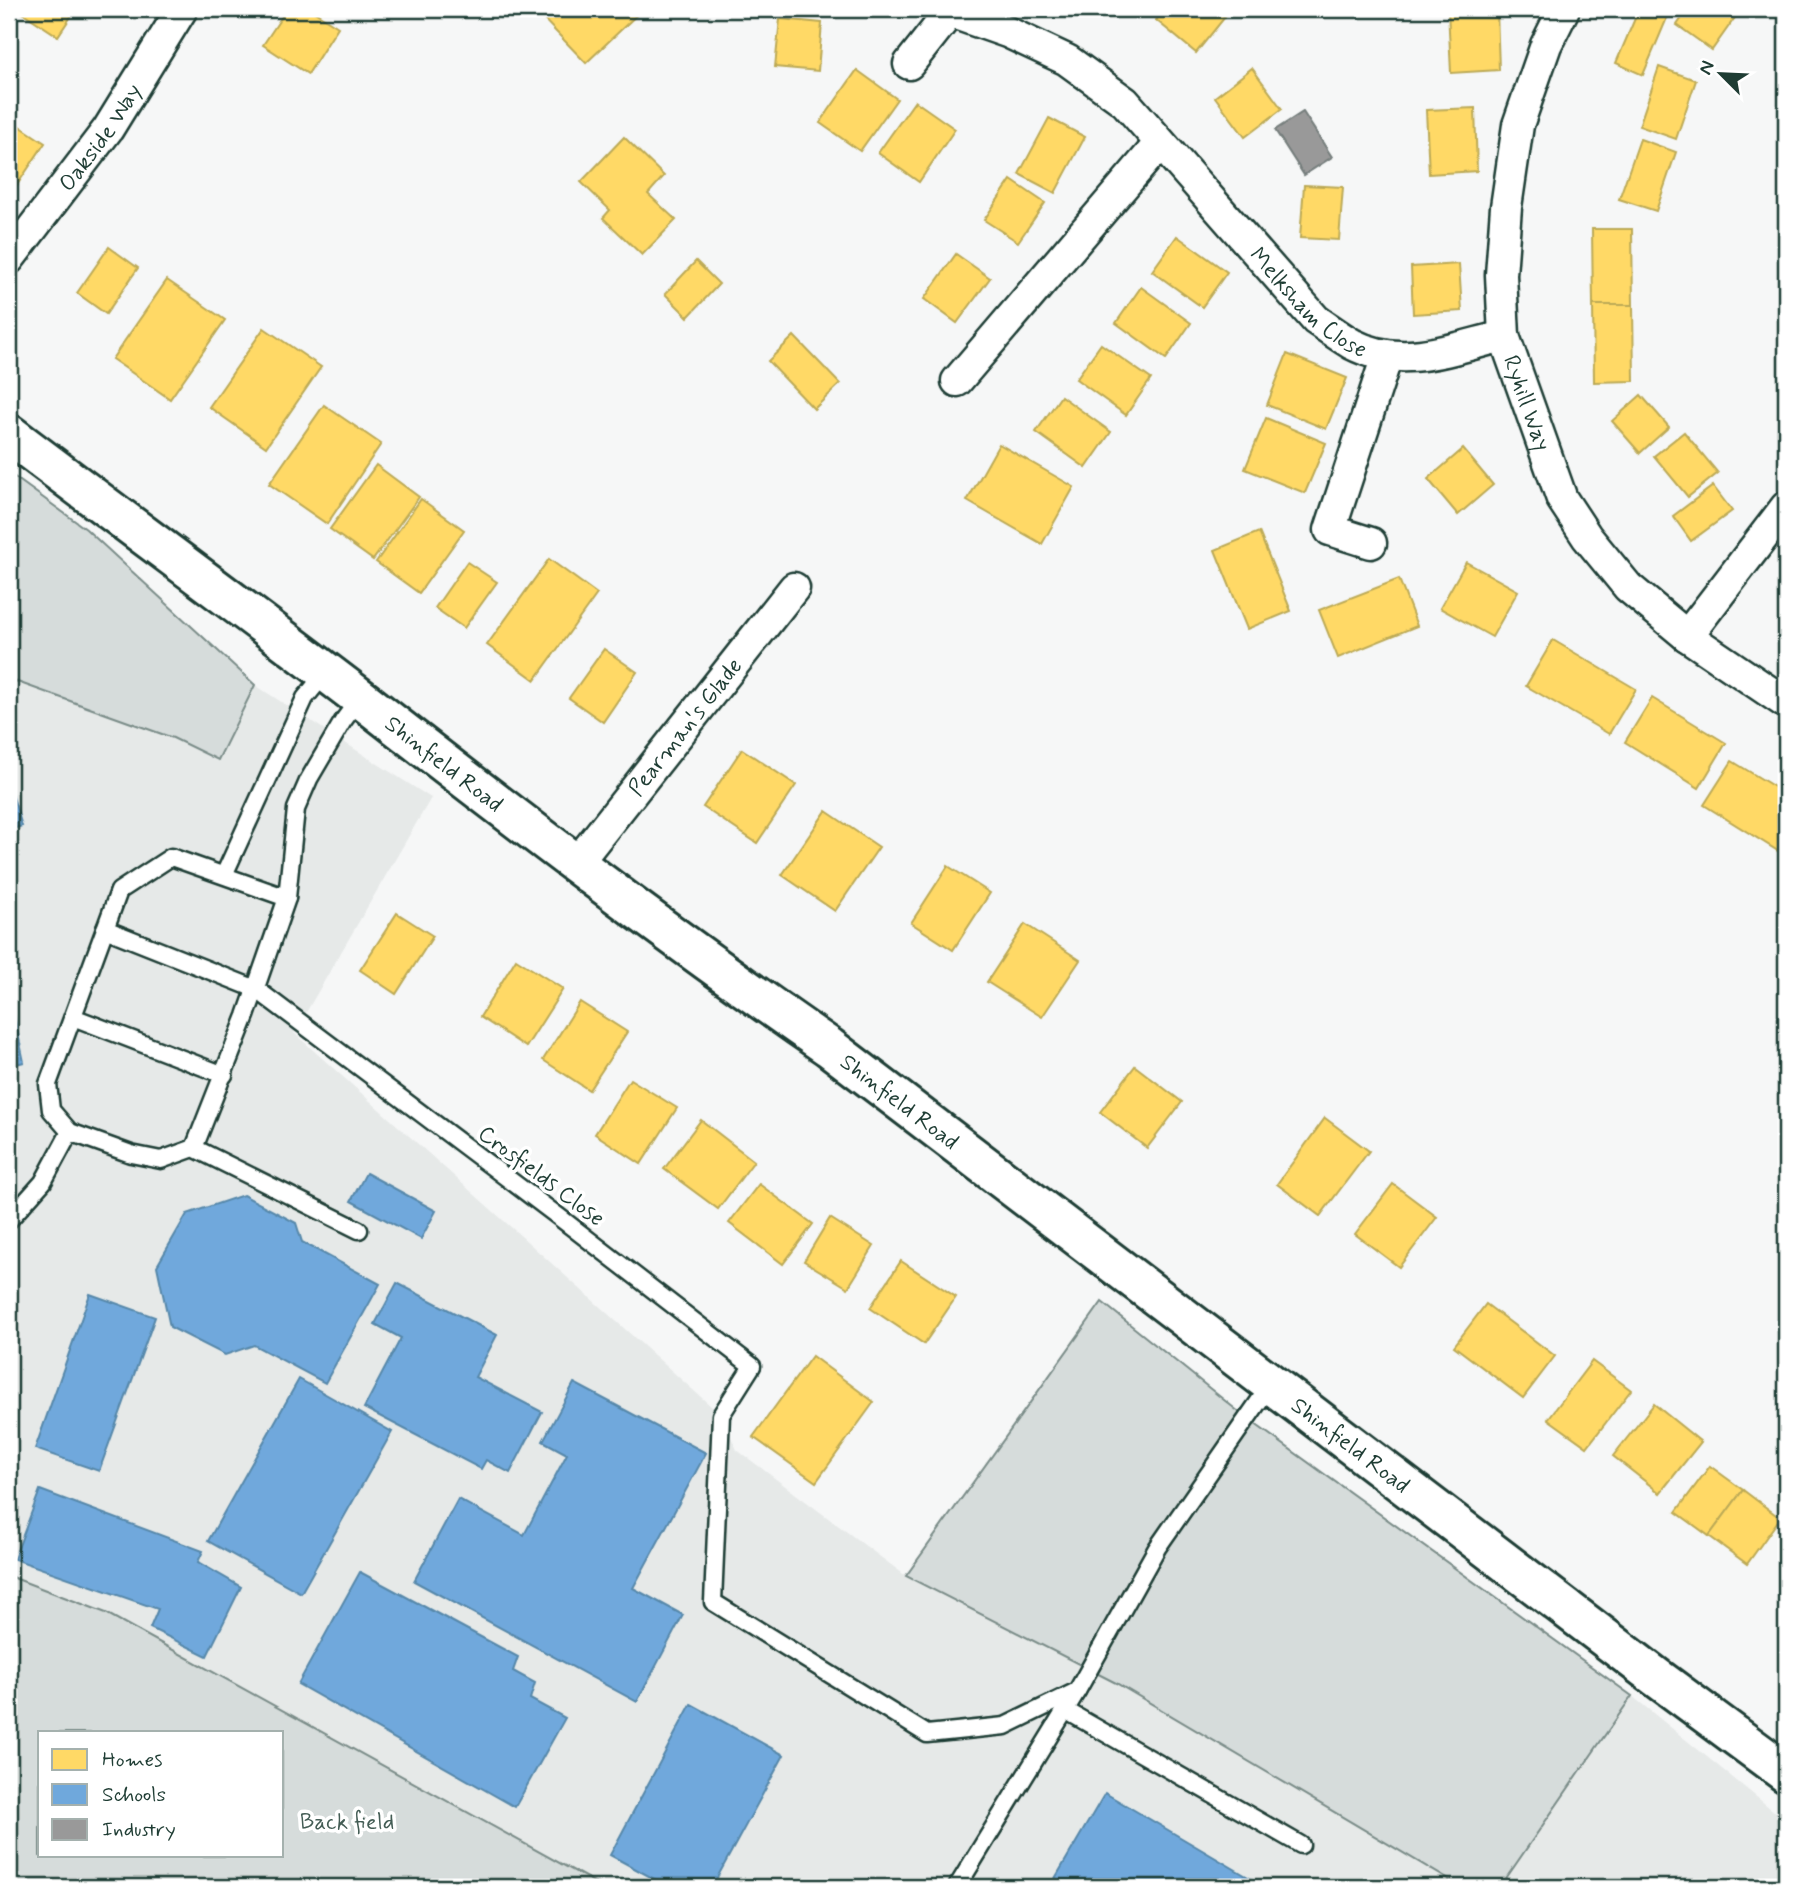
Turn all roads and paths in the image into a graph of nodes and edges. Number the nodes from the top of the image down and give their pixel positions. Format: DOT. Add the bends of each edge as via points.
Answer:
graph roads {
  1 [pos="181,9"];
  2 [pos="1564,9"];
  3 [pos="950,10"];
  4 [pos="909,64"];
  5 [pos="1160,143"];
  6 [pos="9,259"];
  7 [pos="1504,336"];
  8 [pos="1387,356"];
  9 [pos="957,381"];
  10 [pos="9,434"];
  11 [pos="1786,507"];
  12 [pos="1371,543"];
  13 [pos="794,588"];
  14 [pos="1687,636"];
  15 [pos="326,672"];
  16 [pos="360,698"];
  17 [pos="1786,703"];
  18 [pos="576,864"];
  19 [pos="224,875"];
  20 [pos="287,898"];
  21 [pos="105,929"];
  22 [pos="256,989"];
  23 [pos="73,1017"];
  24 [pos="224,1076"];
  25 [pos="69,1132"];
  26 [pos="194,1148"];
  27 [pos="9,1220"];
  28 [pos="359,1230"];
  29 [pos="1271,1384"];
  30 [pos="1077,1691"];
  31 [pos="1065,1710"];
  32 [pos="1786,1773"];
  33 [pos="1301,1844"];
  34 [pos="957,1887"];
  1 -- 6 [label="street, Oakside Way" via="108,129"];
  2 -- 7 [label="street, Ryhill Way" via="1518,125 1501,275"];
  3 -- 4 [label="street, Melksham Close"];
  3 -- 5 [label="street, Melksham Close" via="1067,60 1125,102"];
  5 -- 8 [label="street, Melksham Close" via="1316,320 1353,345"];
  5 -- 9 [label="street"];
  7 -- 8 [label="street, Melksham Close" via="1414,358"];
  7 -- 14 [label="street, Ryhill Way" via="1562,499 1628,587"];
  8 -- 12 [label="street" via="1330,530"];
  10 -- 15 [label="main road, Shinfield Road"];
  11 -- 14 [label="street"];
  13 -- 18 [label="street, Pearman's Glade"];
  14 -- 17 [label="street, Ryhill Way"];
  15 -- 16 [label="main road, Shinfield Road"];
  15 -- 19 [label="lane" via="305,698"];
  16 -- 18 [label="main road, Shinfield Road"];
  16 -- 20 [label="lane" via="309,779 296,809"];
  18 -- 29 [label="main road, Shinfield Road" via="829,1047"];
  19 -- 20 [label="lane"];
  19 -- 21 [label="lane" via="171,857 119,891"];
  20 -- 22 [label="lane"];
  21 -- 22 [label="lane"];
  21 -- 23 [label="lane"];
  22 -- 24 [label="lane"];
  22 -- 30 [label="lane, Crosfields Close" via="752,1366 721,1415 713,1602 927,1734 1005,1726"];
  23 -- 24 [label="lane"];
  23 -- 25 [label="lane" via="48,1084 51,1110"];
  24 -- 26 [label="lane"];
  25 -- 26 [label="lane" via="162,1160"];
  25 -- 27 [label="lane" via="43,1182"];
  26 -- 28 [label="lane"];
  29 -- 30 [label="lane" via="1157,1548"];
  29 -- 32 [label="main road, Shinfield Road"];
  30 -- 31 [label="lane"];
  31 -- 33 [label="lane"];
  31 -- 34 [label="lane"];
}
